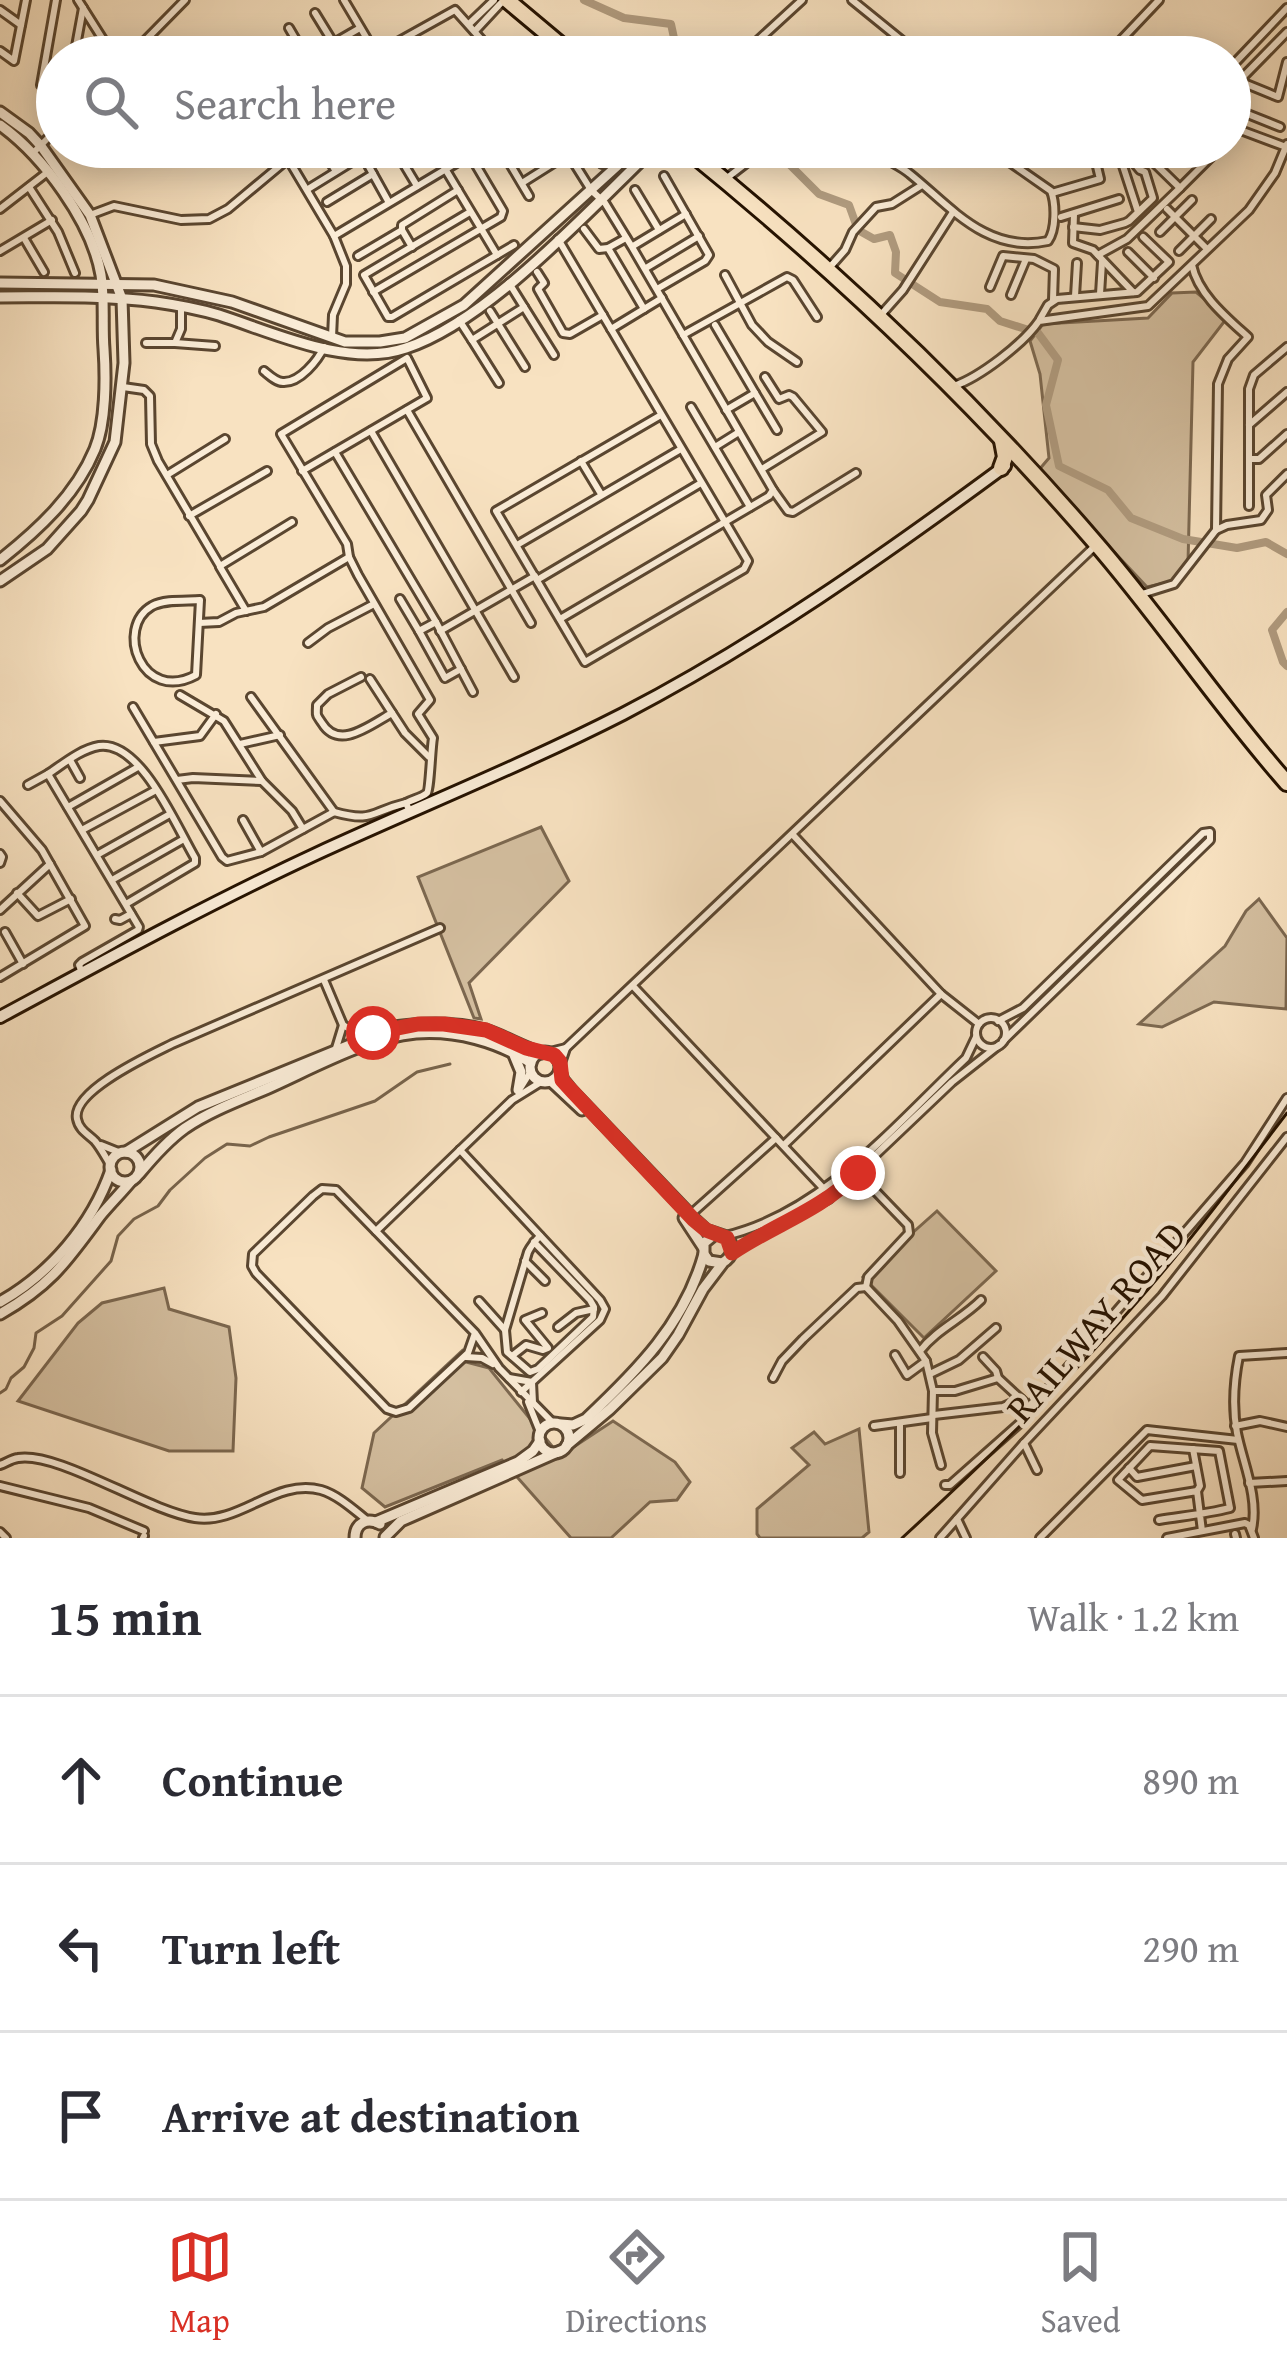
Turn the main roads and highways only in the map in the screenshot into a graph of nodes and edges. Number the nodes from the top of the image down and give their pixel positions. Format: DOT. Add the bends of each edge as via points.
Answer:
graph roads {
  1 [pos="501,1"];
  2 [pos="547,36"];
  3 [pos="709,168"];
  4 [pos="1008,463"];
  5 [pos="1287,783"];
  6 [pos="0,1017"];
  1 -- 2 [label="main road"];
  3 -- 4 [label="main road" via="954,391 1002,441"];
  4 -- 5 [label="main road" via="1029,470 1097,544"];
  4 -- 6 [label="main road" via="864,569 692,676 543,753 408,807"];
}
